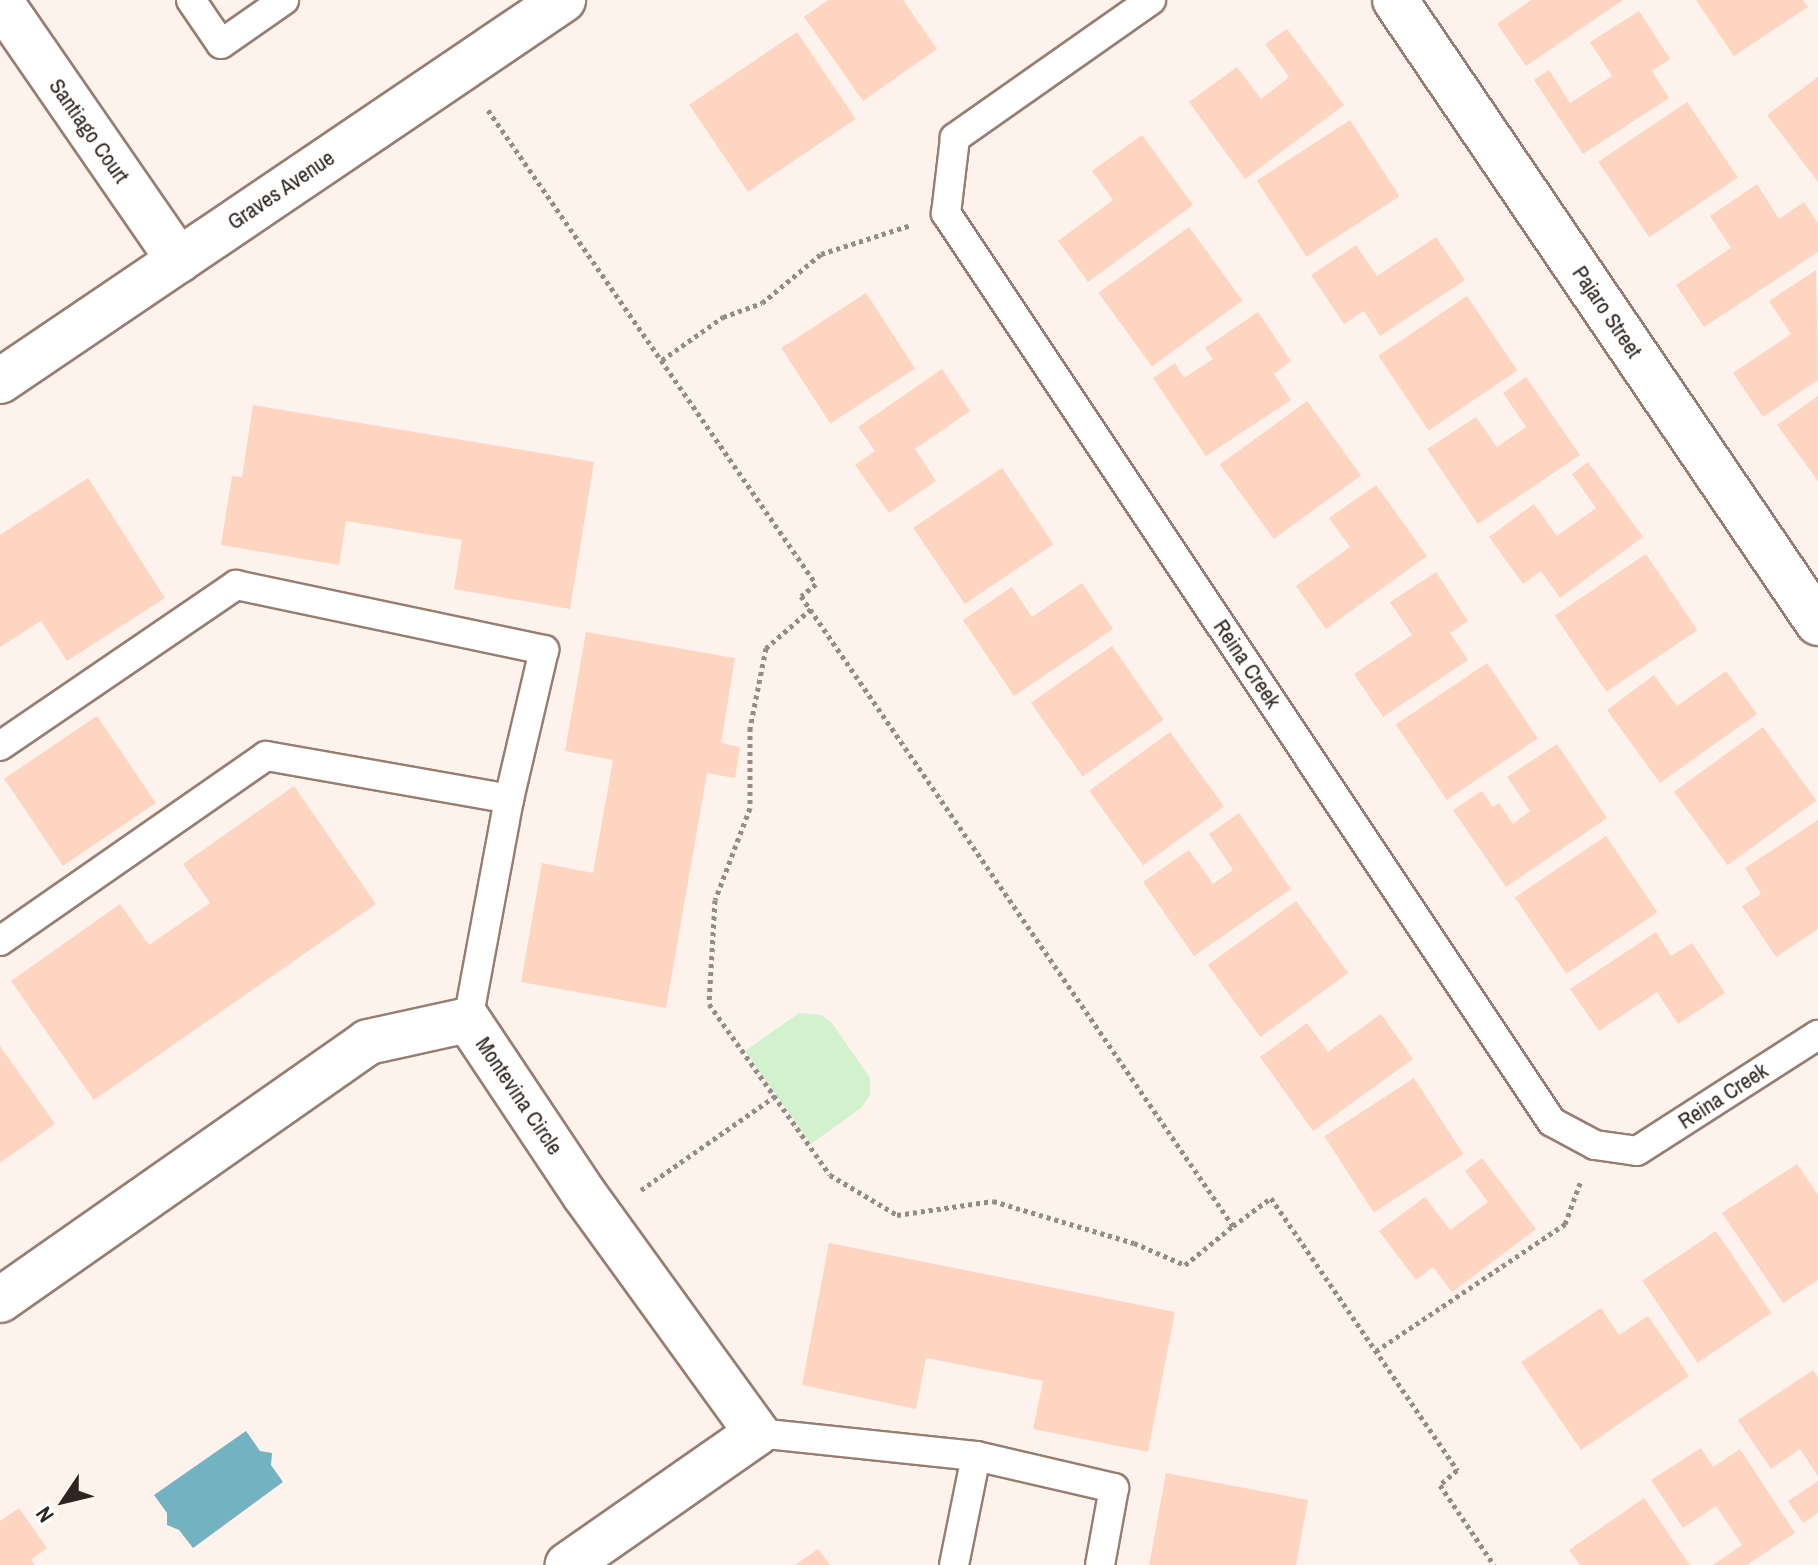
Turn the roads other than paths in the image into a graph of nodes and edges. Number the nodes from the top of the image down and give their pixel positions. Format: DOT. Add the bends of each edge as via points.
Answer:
graph roads {
  1 [pos="191,0"];
  2 [pos="284,0"];
  3 [pos="563,0"];
  4 [pos="1151,0"];
  5 [pos="1395,0"];
  6 [pos="0,1"];
  7 [pos="179,260"];
  8 [pos="0,381"];
  9 [pos="1818,623"];
  10 [pos="0,746"];
  11 [pos="509,799"];
  12 [pos="0,941"];
  13 [pos="468,1020"];
  14 [pos="1818,1035"];
  15 [pos="0,1300"];
  16 [pos="757,1433"];
  17 [pos="976,1456"];
  18 [pos="568,1565"];
  19 [pos="954,1565"];
  20 [pos="1100,1565"];
  1 -- 2 [label="lane" via="221,44"];
  3 -- 7 [label="street, Graves Avenue"];
  4 -- 14 [label="lane, Reina Creek" via="955,138 946,213 1552,1122 1595,1145 1637,1151"];
  5 -- 9 [label="street, Pajaro Street"];
  6 -- 7 [label="street, Santiago Court"];
  7 -- 8 [label="street, Graves Avenue"];
  10 -- 11 [label="lane" via="236,585 544,650"];
  11 -- 12 [label="lane" via="266,756"];
  11 -- 13 [label="lane"];
  13 -- 15 [label="street, Montevina Circle" via="368,1042"];
  13 -- 16 [label="street, Montevina Circle" via="601,1218"];
  16 -- 17 [label="lane"];
  16 -- 18 [label="street"];
  17 -- 19 [label="lane"];
  17 -- 20 [label="lane" via="1114,1488"];
}
